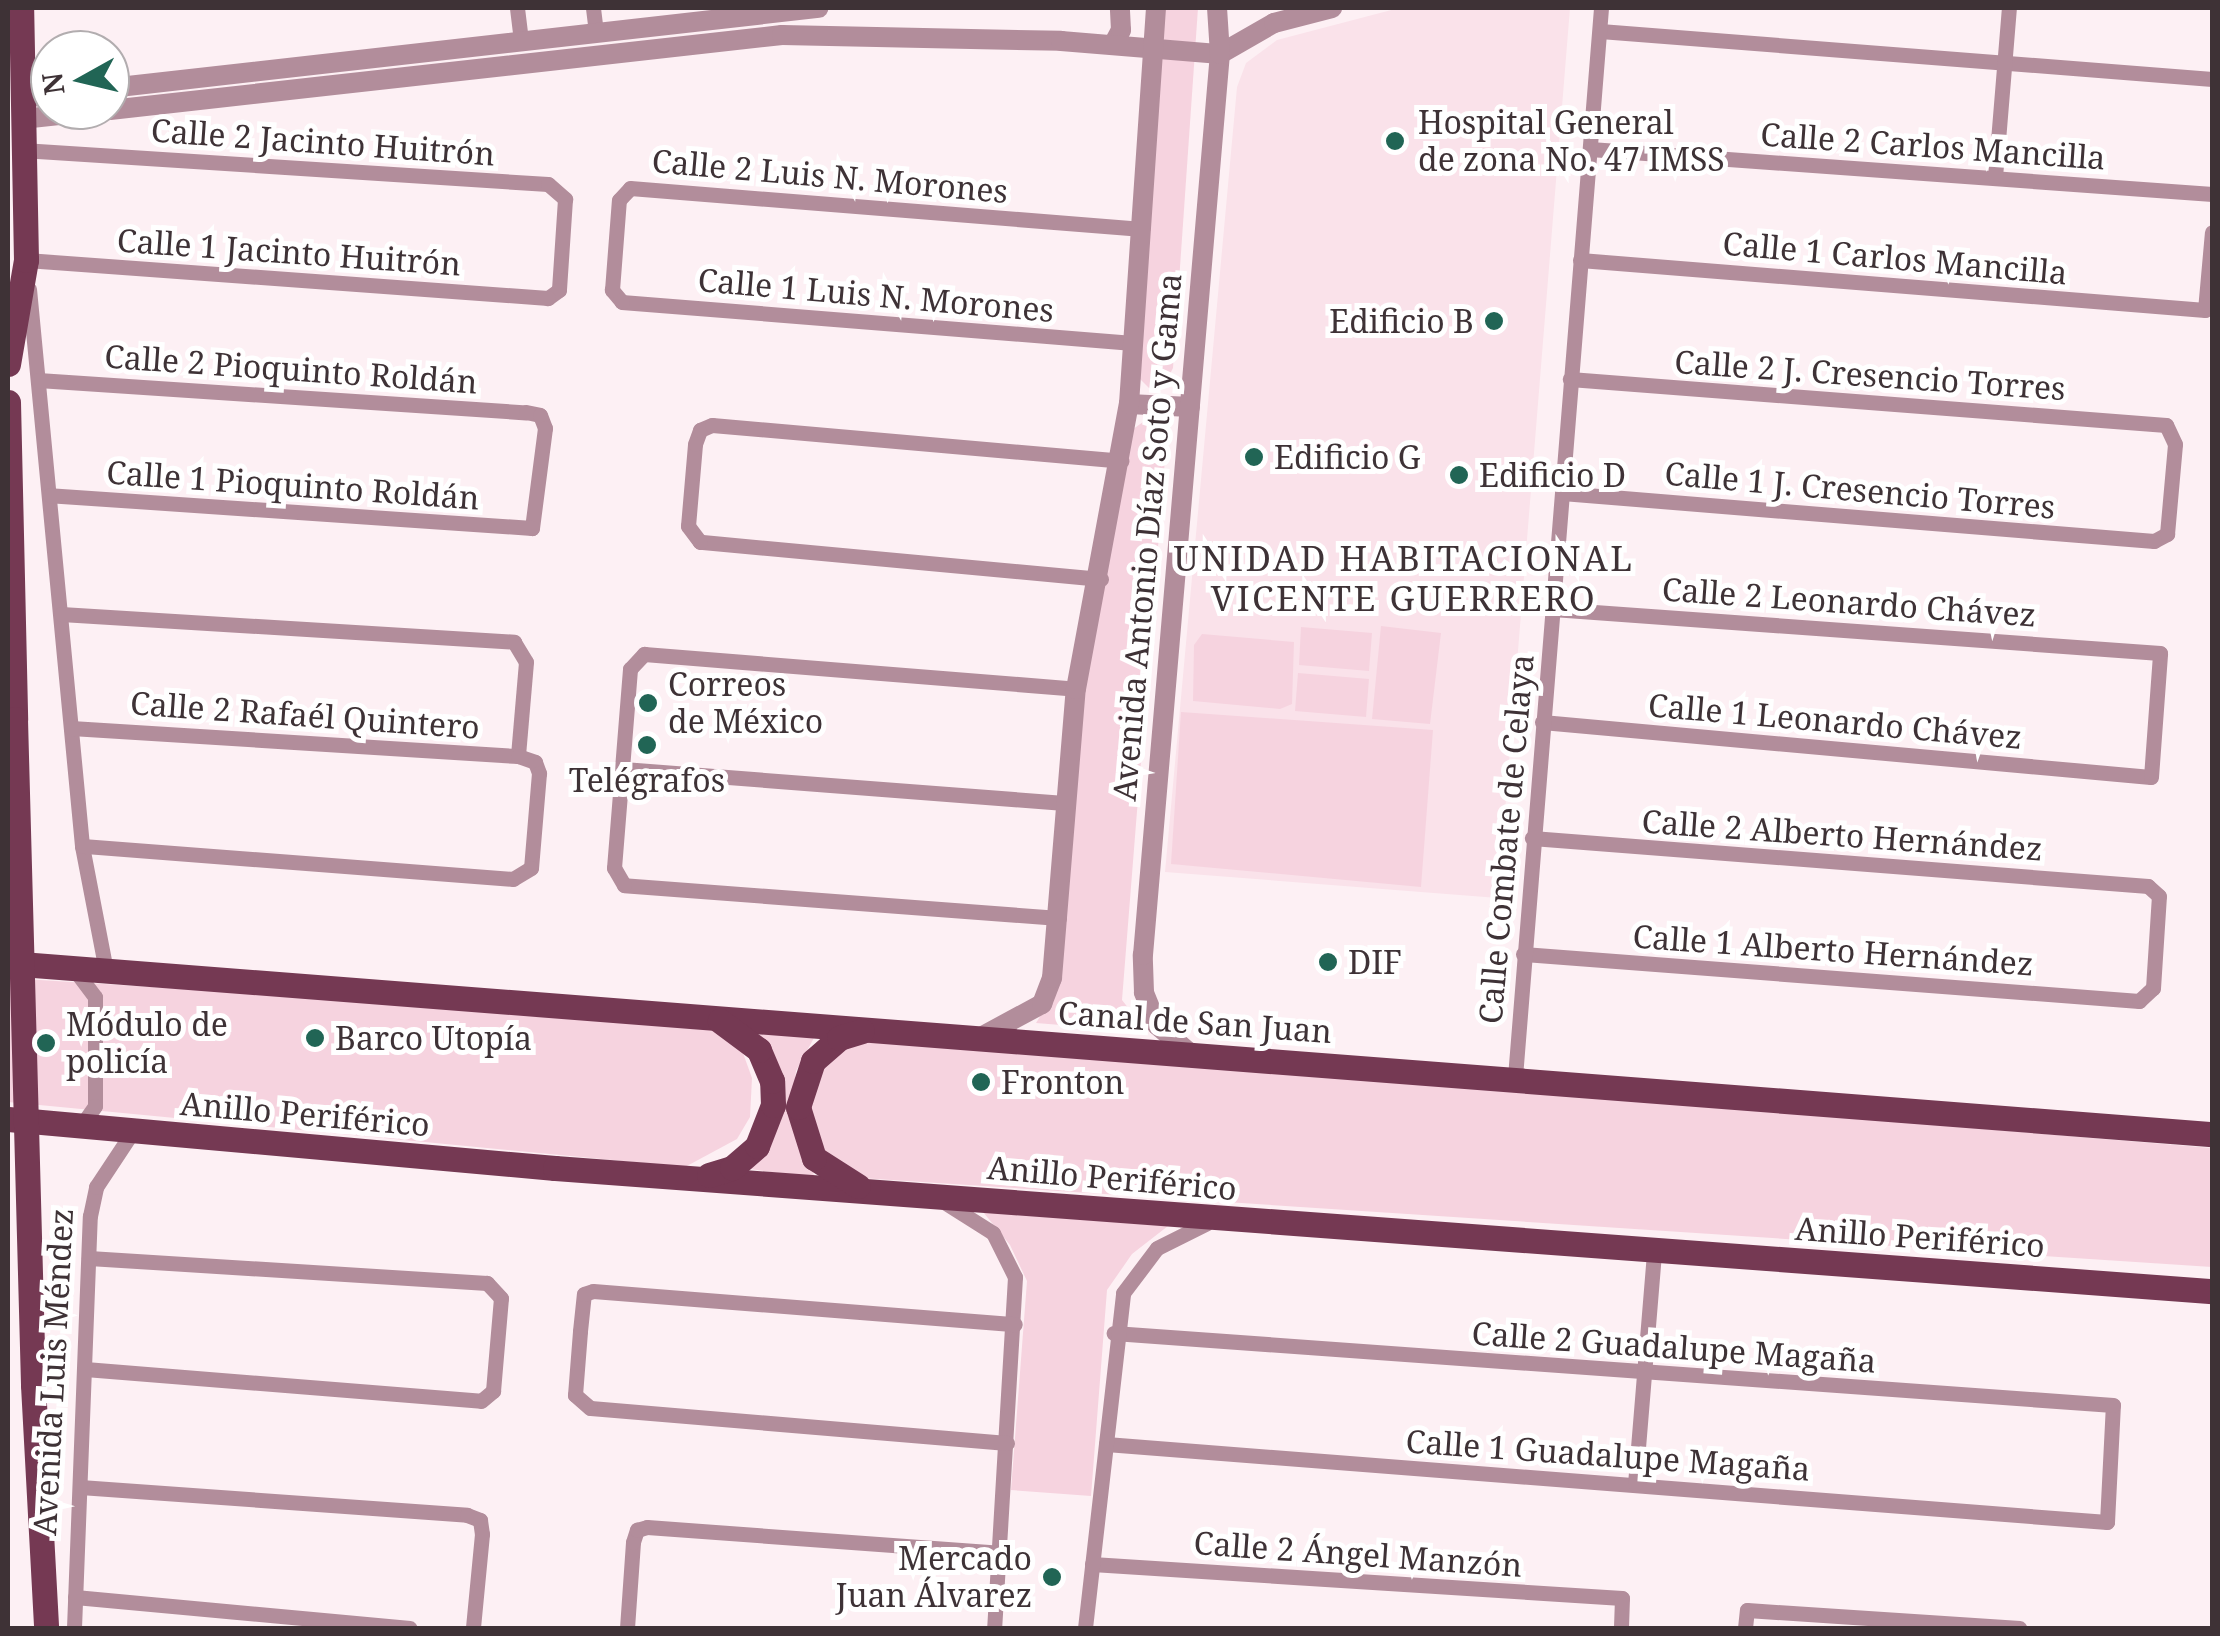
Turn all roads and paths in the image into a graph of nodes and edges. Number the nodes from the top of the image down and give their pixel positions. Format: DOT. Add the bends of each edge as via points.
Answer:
graph roads {
  1 [pos="21,8"];
  2 [pos="517,8"];
  3 [pos="593,8"];
  4 [pos="818,8"];
  5 [pos="1120,8"];
  6 [pos="1156,8"];
  7 [pos="1217,8"];
  8 [pos="1254,8"];
  9 [pos="1332,8"];
  10 [pos="1601,8"];
  11 [pos="2009,8"];
  12 [pos="1274,23"];
  13 [pos="1600,31"];
  14 [pos="596,32"];
  15 [pos="521,41"];
  16 [pos="1112,45"];
  17 [pos="1156,52"];
  18 [pos="1220,54"];
  19 [pos="2004,64"];
  20 [pos="2212,79"];
  21 [pos="130,86"];
  22 [pos="30,105"];
  23 [pos="130,108"];
  24 [pos="22,109"];
  25 [pos="30,109"];
  26 [pos="1590,149"];
  27 [pos="22,150"];
  28 [pos="1995,177"];
  29 [pos="2212,194"];
  30 [pos="1142,230"];
  31 [pos="2212,232"];
  32 [pos="26,260"];
  33 [pos="1580,260"];
  34 [pos="548,298"];
  35 [pos="616,299"];
  36 [pos="1133,343"];
  37 [pos="8,364"];
  38 [pos="1570,378"];
  39 [pos="38,380"];
  40 [pos="8,402"];
  41 [pos="1129,404"];
  42 [pos="1190,407"];
  43 [pos="1121,461"];
  44 [pos="1562,493"];
  45 [pos="50,495"];
  46 [pos="532,528"];
  47 [pos="2154,542"];
  48 [pos="1102,578"];
  49 [pos="1553,609"];
  50 [pos="61,614"];
  51 [pos="1076,688"];
  52 [pos="1542,722"];
  53 [pos="71,728"];
  54 [pos="518,756"];
  55 [pos="622,769"];
  56 [pos="2122,774"];
  57 [pos="1068,803"];
  58 [pos="1532,838"];
  59 [pos="82,846"];
  60 [pos="1060,918"];
  61 [pos="1523,954"];
  62 [pos="8,963"];
  63 [pos="74,968"];
  64 [pos="106,970"];
  65 [pos="2139,1002"];
  66 [pos="703,1015"];
  67 [pos="872,1028"];
  68 [pos="978,1038"];
  69 [pos="1191,1054"];
  70 [pos="1515,1078"];
  71 [pos="8,1119"];
  72 [pos="81,1126"];
  73 [pos="133,1131"];
  74 [pos="2212,1134"];
  75 [pos="699,1178"];
  76 [pos="877,1191"];
  77 [pos="932,1195"];
  78 [pos="1219,1219"];
  79 [pos="1654,1251"];
  80 [pos="90,1258"];
  81 [pos="2212,1292"];
  82 [pos="1015,1324"];
  83 [pos="1114,1333"];
  84 [pos="85,1369"];
  85 [pos="1645,1374"];
  86 [pos="1007,1443"];
  87 [pos="1106,1444"];
  88 [pos="1635,1484"];
  89 [pos="80,1487"];
  90 [pos="2107,1522"];
  91 [pos="999,1553"];
  92 [pos="1092,1564"];
  93 [pos="75,1597"];
  94 [pos="42,1628"];
  95 [pos="74,1628"];
  96 [pos="410,1628"];
  97 [pos="474,1628"];
  98 [pos="628,1628"];
  99 [pos="994,1628"];
  100 [pos="1085,1628"];
  101 [pos="1620,1628"];
  102 [pos="1745,1628"];
  103 [pos="2019,1628"];
  1 -- 24 [label="main road"];
  2 -- 15 [label="street"];
  3 -- 14 [label="street"];
  4 -- 14 [label="street"];
  5 -- 16 [label="street" via="1121,30"];
  6 -- 17 [label="street, Avenida Antonio Díaz Soto y Gama"];
  7 -- 18 [label="street, Avenida Antonio Díaz Soto y Gama"];
  8 -- 12 [label="street"];
  9 -- 12 [label="street"];
  10 -- 13 [label="street, Calle Combate de Celaya"];
  11 -- 19 [label="street"];
  12 -- 18 [label="street"];
  13 -- 19 [label="street"];
  13 -- 26 [label="street, Calle Combate de Celaya"];
  14 -- 15 [label="street"];
  15 -- 21 [label="street"];
  16 -- 17 [label="street"];
  16 -- 23 [label="street" via="782,34"];
  17 -- 18 [label="street"];
  17 -- 30 [label="street, Avenida Antonio Díaz Soto y Gama"];
  18 -- 42 [label="street, Avenida Antonio Díaz Soto y Gama"];
  19 -- 20 [label="street"];
  19 -- 28 [label="street"];
  22 -- 24 [label="street"];
  24 -- 25 [label="street"];
  24 -- 27 [label="main road"];
  26 -- 28 [label="street, Calle 2 Carlos Mancilla"];
  26 -- 33 [label="street, Calle Combate de Celaya"];
  27 -- 32 [label="main road"];
  27 -- 34 [label="street, Calle 2 Jacinto Huitrón" via="560,188 566,199 559,290"];
  28 -- 29 [label="street, Calle 2 Carlos Mancilla"];
  30 -- 35 [label="street, Calle 2 Luis N. Morones" via="630,188 619,200"];
  30 -- 36 [label="street, Avenida Antonio Díaz Soto y Gama"];
  31 -- 33 [label="street, Calle 1 Carlos Mancilla" via="2205,310"];
  32 -- 34 [label="street, Calle 1 Jacinto Huitrón"];
  32 -- 37 [label="main road"];
  32 -- 39 [label="street"];
  33 -- 38 [label="street, Calle Combate de Celaya"];
  35 -- 36 [label="street, Calle 1 Luis N. Morones"];
  36 -- 41 [label="street, Avenida Antonio Díaz Soto y Gama"];
  38 -- 44 [label="street, Calle Combate de Celaya"];
  38 -- 47 [label="street, Calle 2 J. Cresencio Torres" via="2166,425 2176,444 2168,525"];
  39 -- 45 [label="street"];
  39 -- 46 [label="street, Calle 2 Pioquinto Roldán" via="540,415 545,428"];
  40 -- 94 [label="main road, Avenida Luis Méndez, bridge"];
  41 -- 42 [label="street"];
  41 -- 43 [label="street, Avenida Antonio Díaz Soto y Gama"];
  42 -- 69 [label="street, Avenida Antonio Díaz Soto y Gama" via="1143,956 1144,992 1157,1025"];
  43 -- 48 [label="street, Avenida Antonio Díaz Soto y Gama"];
  43 -- 48 [label="street" via="712,425 700,430 692,537"];
  44 -- 47 [label="street, Calle 1 J. Cresencio Torres"];
  44 -- 49 [label="street, Calle Combate de Celaya"];
  45 -- 46 [label="street, Calle 1 Pioquinto Roldán"];
  45 -- 50 [label="street"];
  48 -- 51 [label="street, Avenida Antonio Díaz Soto y Gama"];
  49 -- 52 [label="street, Calle Combate de Celaya"];
  49 -- 56 [label="street, Calle 2 Leonardo Chávez" via="2160,653 2151,777"];
  50 -- 53 [label="street"];
  50 -- 54 [label="street" via="514,642 523,649"];
  51 -- 55 [label="street" via="644,654 634,658"];
  51 -- 57 [label="street, Avenida Antonio Díaz Soto y Gama"];
  52 -- 56 [label="street, Calle 1 Leonardo Chávez"];
  52 -- 58 [label="street, Calle Combate de Celaya"];
  53 -- 54 [label="street, Calle 2 Rafaél Quintero"];
  53 -- 59 [label="street"];
  54 -- 59 [label="street, Calle 2 Rafaél Quintero" via="535,762 531,868 525,877"];
  55 -- 57 [label="street"];
  55 -- 60 [label="street" via="617,880"];
  57 -- 60 [label="street, Avenida Antonio Díaz Soto y Gama"];
  58 -- 61 [label="street, Calle Combate de Celaya"];
  58 -- 65 [label="street, Calle 2 Alberto Hernández" via="2148,886 2160,896 2153,988"];
  59 -- 64 [label="street"];
  60 -- 68 [label="street, Avenida Antonio Díaz Soto y Gama" via="1042,1004 1019,1022"];
  61 -- 65 [label="street, Calle 1 Alberto Hernández"];
  61 -- 70 [label="street, Calle Combate de Celaya"];
  62 -- 63 [label="main road"];
  63 -- 64 [label="main road"];
  63 -- 72 [label="street" via="95,998 95,1106"];
  64 -- 66 [label="main road"];
  66 -- 67 [label="main road"];
  66 -- 75 [label="main road" via="735,1026 759,1050 772,1082 772,1106 757,1146 732,1168"];
  67 -- 68 [label="main road, Canal de San Juan"];
  67 -- 76 [label="main road" via="839,1038 813,1061 798,1107 814,1158 840,1180"];
  68 -- 69 [label="main road, Canal de San Juan"];
  69 -- 70 [label="main road, Canal de San Juan"];
  70 -- 74 [label="main road"];
  71 -- 72 [label="main road, Anillo Periférico"];
  72 -- 73 [label="main road, Anillo Periférico"];
  73 -- 75 [label="main road, Anillo Periférico"];
  73 -- 80 [label="street, Avenida Luis Méndez" via="96,1187"];
  75 -- 76 [label="main road, Anillo Periférico"];
  76 -- 77 [label="main road, Anillo Periférico"];
  77 -- 78 [label="main road, Anillo Periférico"];
  77 -- 82 [label="street" via="974,1218 1006,1252 1015,1278"];
  78 -- 79 [label="main road, Anillo Periférico"];
  78 -- 83 [label="street" via="1181,1231 1147,1258 1123,1294"];
  79 -- 81 [label="main road, Anillo Periférico"];
  79 -- 85 [label="street"];
  80 -- 84 [label="street, Avenida Luis Méndez"];
  80 -- 84 [label="street" via="497,1287 490,1398"];
  82 -- 86 [label="street"];
  82 -- 86 [label="street" via="584,1294 576,1395 590,1408"];
  83 -- 85 [label="street, Calle 2 Guadalupe Magaña"];
  83 -- 87 [label="street"];
  84 -- 89 [label="street, Avenida Luis Méndez"];
  85 -- 88 [label="street"];
  85 -- 90 [label="street, Calle 2 Guadalupe Magaña" via="2113,1405"];
  86 -- 91 [label="street"];
  87 -- 88 [label="street, Calle 1 Guadalupe Magaña"];
  87 -- 92 [label="street"];
  88 -- 90 [label="street, Calle 1 Guadalupe Magaña"];
  89 -- 93 [label="street, Avenida Luis Méndez"];
  89 -- 97 [label="street" via="480,1520"];
  91 -- 98 [label="street" via="637,1530"];
  91 -- 99 [label="street"];
  92 -- 100 [label="street"];
  92 -- 101 [label="street, Calle 2 Ángel Manzón" via="1622,1598"];
  93 -- 95 [label="street, Avenida Luis Méndez"];
  93 -- 96 [label="street"];
  102 -- 103 [label="street" via="1747,1610"];
}
